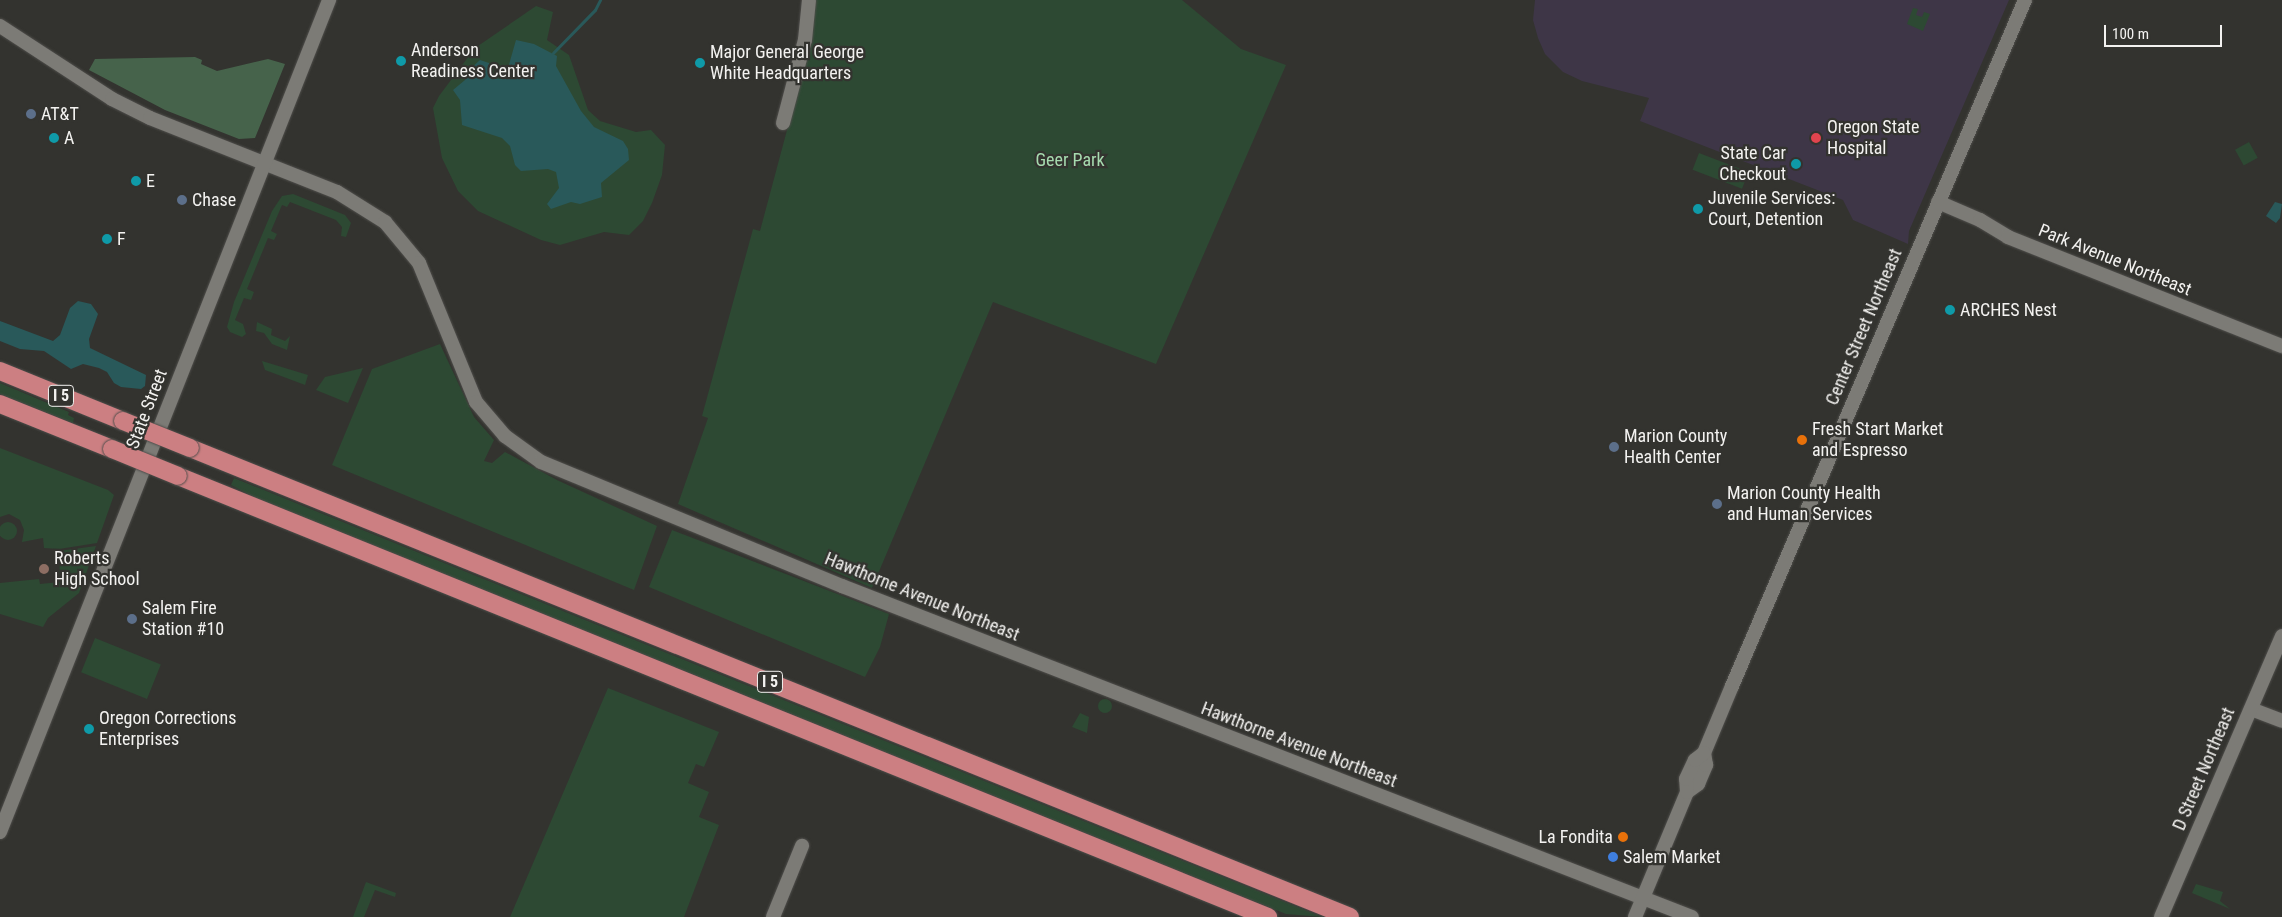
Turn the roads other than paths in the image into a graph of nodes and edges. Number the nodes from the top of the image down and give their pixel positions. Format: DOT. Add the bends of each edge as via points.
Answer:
graph roads {
  1 [pos="329,0"];
  2 [pos="809,0"];
  3 [pos="2025,0"];
  4 [pos="0,26"];
  5 [pos="783,123"];
  6 [pos="263,163"];
  7 [pos="1938,202"];
  8 [pos="2282,346"];
  9 [pos="0,371"];
  10 [pos="0,404"];
  11 [pos="2282,636"];
  12 [pos="2251,709"];
  13 [pos="2282,721"];
  14 [pos="0,832"];
  15 [pos="802,846"];
  16 [pos="1643,899"];
  17 [pos="772,917"];
  18 [pos="1268,917"];
  19 [pos="1350,917"];
  20 [pos="1635,917"];
  21 [pos="1692,917"];
  22 [pos="2161,917"];
  1 -- 6 [label="main road, State Street"];
  2 -- 5 [label="main road" via="805,40"];
  3 -- 7 [label="main road, Center Street Northeast"];
  4 -- 6 [label="main road, Hawthorne Avenue Northeast" via="112,99 150,118"];
  6 -- 14 [label="main road, State Street"];
  6 -- 16 [label="main road, Hawthorne Avenue Northeast" via="353,199 384,222 404,243 429,283 461,371 476,402 505,436 541,462 842,586"];
  7 -- 8 [label="main road, Park Avenue Northeast" via="1980,220 2008,237"];
  7 -- 16 [label="main road, Center Street Northeast" via="1704,753 1695,760 1686,779 1687,792"];
  9 -- 19 [label="highway, I 5, bridge"];
  10 -- 18 [label="highway, I 5, bridge"];
  11 -- 12 [label="main road, D Street Northeast"];
  12 -- 13 [label="main road"];
  12 -- 22 [label="main road, D Street Northeast"];
  15 -- 17 [label="main road"];
  16 -- 20 [label="main road, Center Street Northeast"];
  16 -- 21 [label="main road, Hawthorne Avenue Northeast"];
}
